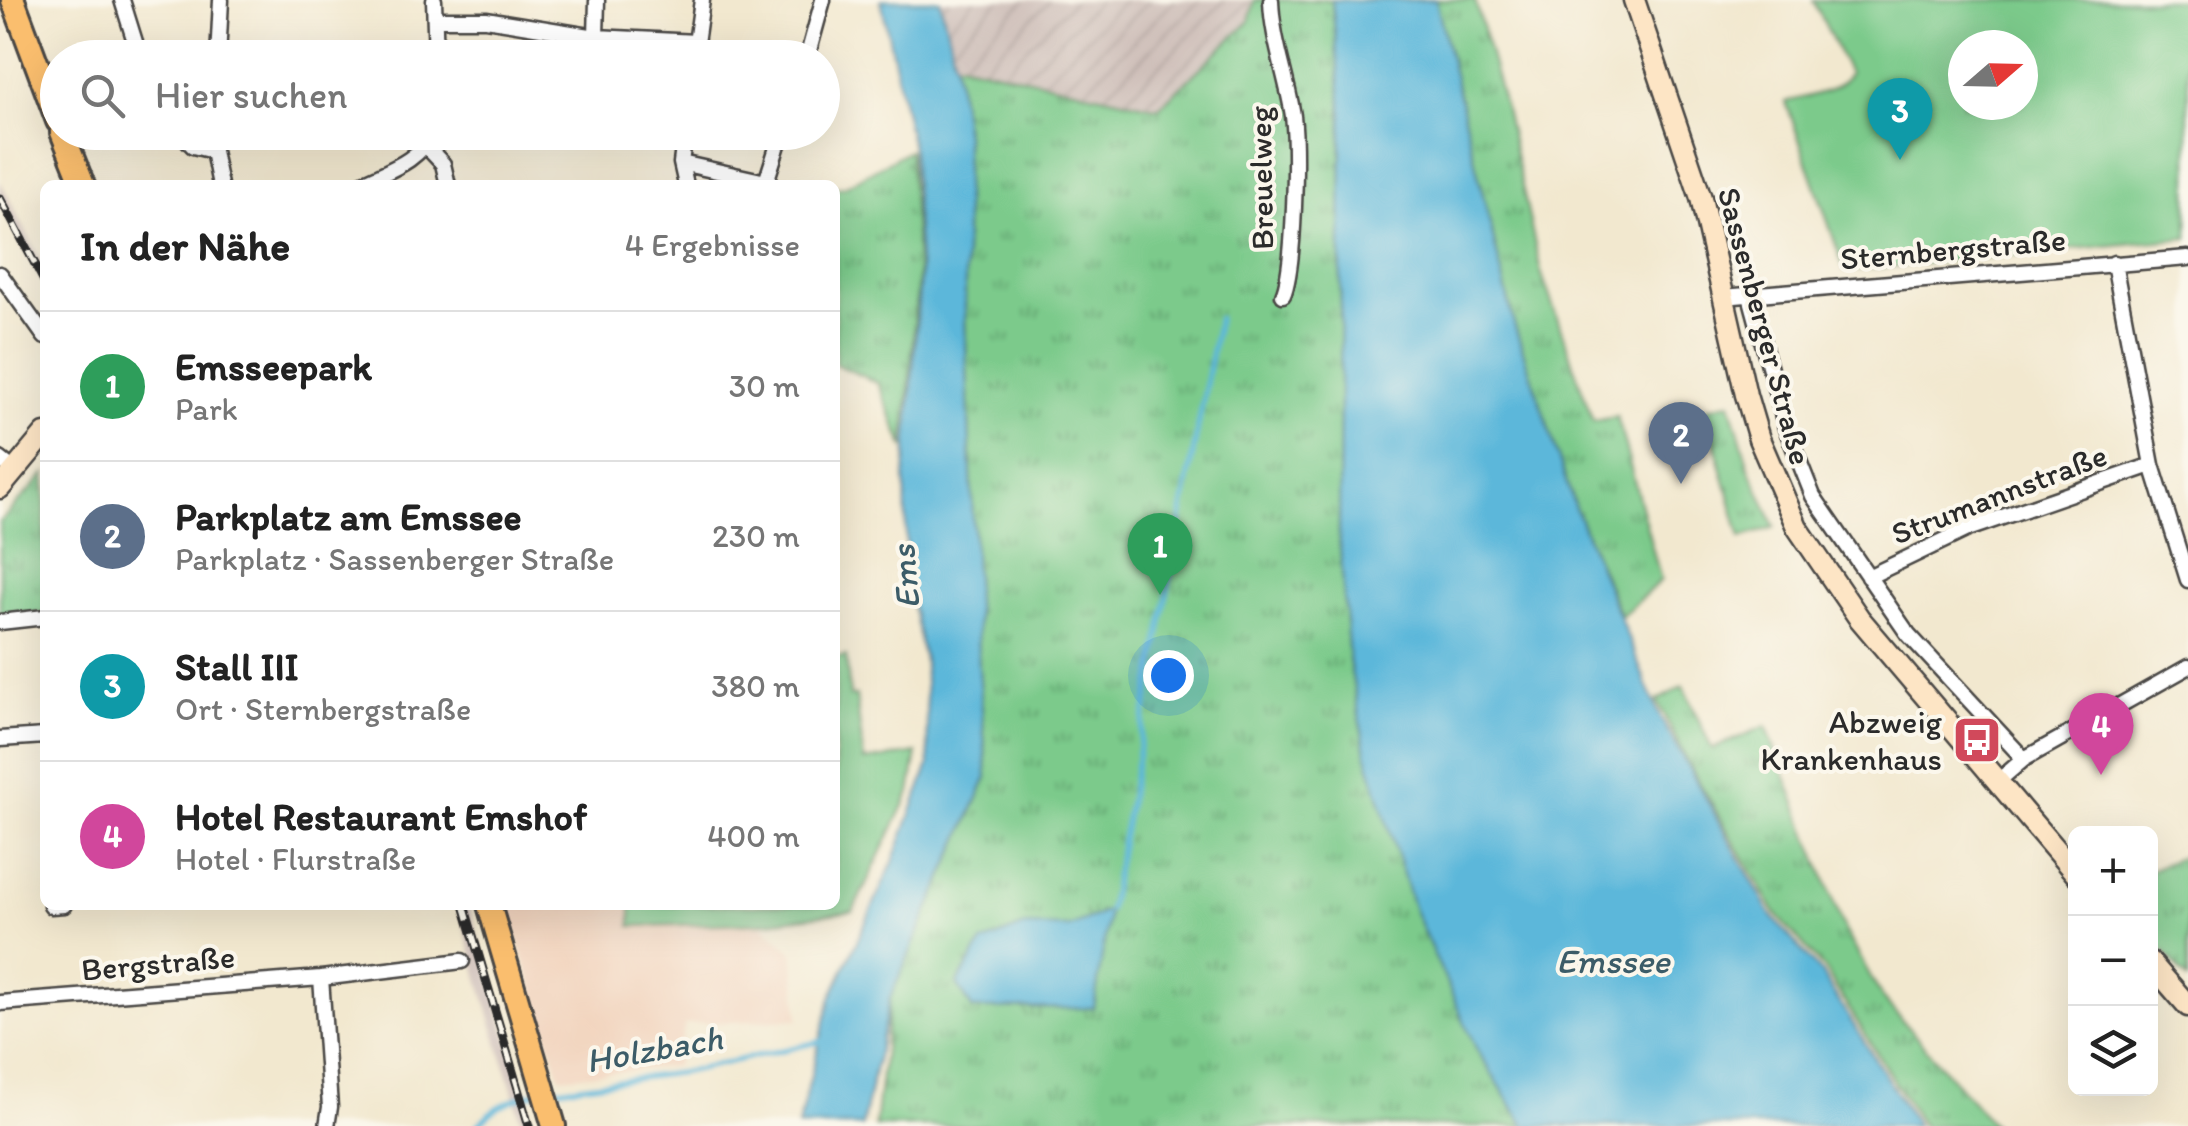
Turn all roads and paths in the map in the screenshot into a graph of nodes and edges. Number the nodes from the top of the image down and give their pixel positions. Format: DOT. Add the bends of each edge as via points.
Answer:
graph roads {
  1 [pos="13,0"];
  2 [pos="122,0"];
  3 [pos="221,0"];
  4 [pos="434,0"];
  5 [pos="597,0"];
  6 [pos="702,0"];
  7 [pos="823,0"];
  8 [pos="1271,0"];
  9 [pos="1634,0"];
  10 [pos="437,19"];
  11 [pos="596,37"];
  12 [pos="134,40"];
  13 [pos="219,40"];
  14 [pos="436,40"];
  15 [pos="619,40"];
  16 [pos="696,40"];
  17 [pos="812,40"];
  18 [pos="40,73"];
  19 [pos="69,150"];
  20 [pos="209,150"];
  21 [pos="421,150"];
  22 [pos="435,150"];
  23 [pos="683,150"];
  24 [pos="776,150"];
  25 [pos="213,151"];
  26 [pos="681,163"];
  27 [pos="80,180"];
  28 [pos="219,180"];
  29 [pos="369,180"];
  30 [pos="447,180"];
  31 [pos="685,180"];
  32 [pos="757,180"];
  33 [pos="767,180"];
  34 [pos="2188,258"];
  35 [pos="2114,263"];
  36 [pos="0,274"];
  37 [pos="1749,292"];
  38 [pos="1283,295"];
  39 [pos="1724,296"];
  40 [pos="40,330"];
  41 [pos="40,438"];
  42 [pos="7,464"];
  43 [pos="2152,466"];
  44 [pos="0,488"];
  45 [pos="1868,577"];
  46 [pos="2188,580"];
  47 [pos="40,618"];
  48 [pos="0,622"];
  49 [pos="2188,667"];
  50 [pos="40,736"];
  51 [pos="0,739"];
  52 [pos="2024,759"];
  53 [pos="1997,782"];
  54 [pos="2068,865"];
  55 [pos="490,910"];
  56 [pos="462,962"];
  57 [pos="2158,971"];
  58 [pos="321,978"];
  59 [pos="0,1003"];
  60 [pos="2188,1006"];
  61 [pos="327,1126"];
  62 [pos="554,1126"];
  1 -- 18 [label="main road"];
  2 -- 12 [label="street"];
  3 -- 13 [label="street"];
  4 -- 10 [label="street"];
  5 -- 11 [label="street"];
  6 -- 16 [label="street"];
  7 -- 17 [label="street"];
  8 -- 38 [label="street, Breuelweg" via="1293,118 1291,251"];
  9 -- 39 [label="street, Sassenberger Straße" via="1701,198"];
  10 -- 11 [label="street"];
  10 -- 14 [label="street"];
  11 -- 15 [label="street"];
  19 -- 27 [label="main road"];
  20 -- 25 [label="street"];
  21 -- 29 [label="street"];
  22 -- 30 [label="street"];
  23 -- 26 [label="street"];
  24 -- 33 [label="street"];
  25 -- 28 [label="street"];
  26 -- 31 [label="street"];
  26 -- 32 [label="street"];
  34 -- 35 [label="street, Sternbergstraße"];
  35 -- 37 [label="street, Sternbergstraße"];
  35 -- 43 [label="street"];
  36 -- 40 [label="street"];
  37 -- 39 [label="street, Sternbergstraße"];
  37 -- 45 [label="street, Sassenberger Straße" via="1788,434 1813,496"];
  39 -- 53 [label="street, Sassenberger Straße" via="1759,439 1806,543 1859,618"];
  41 -- 42 [label="street"];
  42 -- 44 [label="street"];
  43 -- 45 [label="street, Strumannstraße" via="1968,529"];
  43 -- 46 [label="street"];
  45 -- 52 [label="street, Sassenberger Straße" via="1908,634"];
  47 -- 48 [label="street"];
  49 -- 52 [label="street"];
  50 -- 51 [label="street"];
  52 -- 53 [label="street"];
  53 -- 54 [label="street, Sassenberger Straße"];
  55 -- 62 [label="main road"];
  56 -- 58 [label="street, Bergstraße"];
  57 -- 60 [label="street"];
  58 -- 59 [label="street, Bergstraße"];
  58 -- 61 [label="street"];
}
